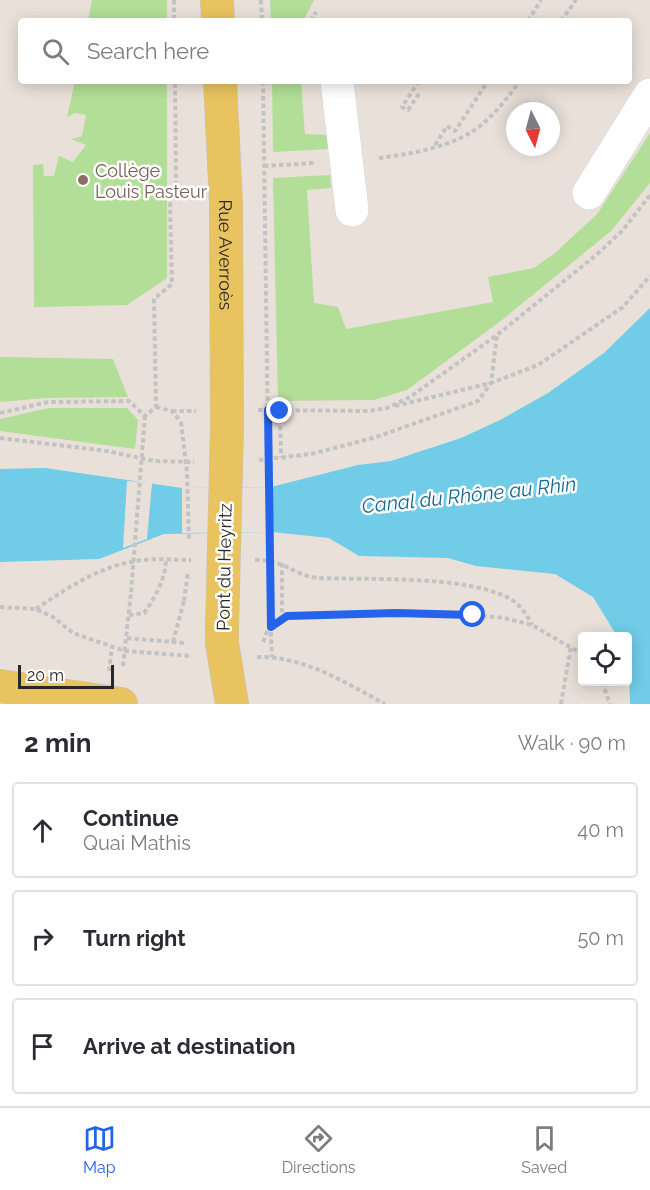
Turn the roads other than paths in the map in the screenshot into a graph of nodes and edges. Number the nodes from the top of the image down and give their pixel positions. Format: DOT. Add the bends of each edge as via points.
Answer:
graph roads {
  1 [pos="217,0"];
  2 [pos="218,18"];
  3 [pos="220,84"];
  4 [pos="337,84"];
  5 [pos="650,95"];
  6 [pos="589,193"];
  7 [pos="352,210"];
  8 [pos="227,428"];
  9 [pos="0,686"];
  10 [pos="121,704"];
  11 [pos="232,704"];
  1 -- 2 [label="main road"];
  3 -- 8 [label="main road, Rue Averroès" via="226,202"];
  4 -- 7 [label="lane"];
  5 -- 6 [label="lane"];
  8 -- 11 [label="main road, Pont du Heyritz, bridge" via="222,642"];
  9 -- 10 [label="main road"];
}
